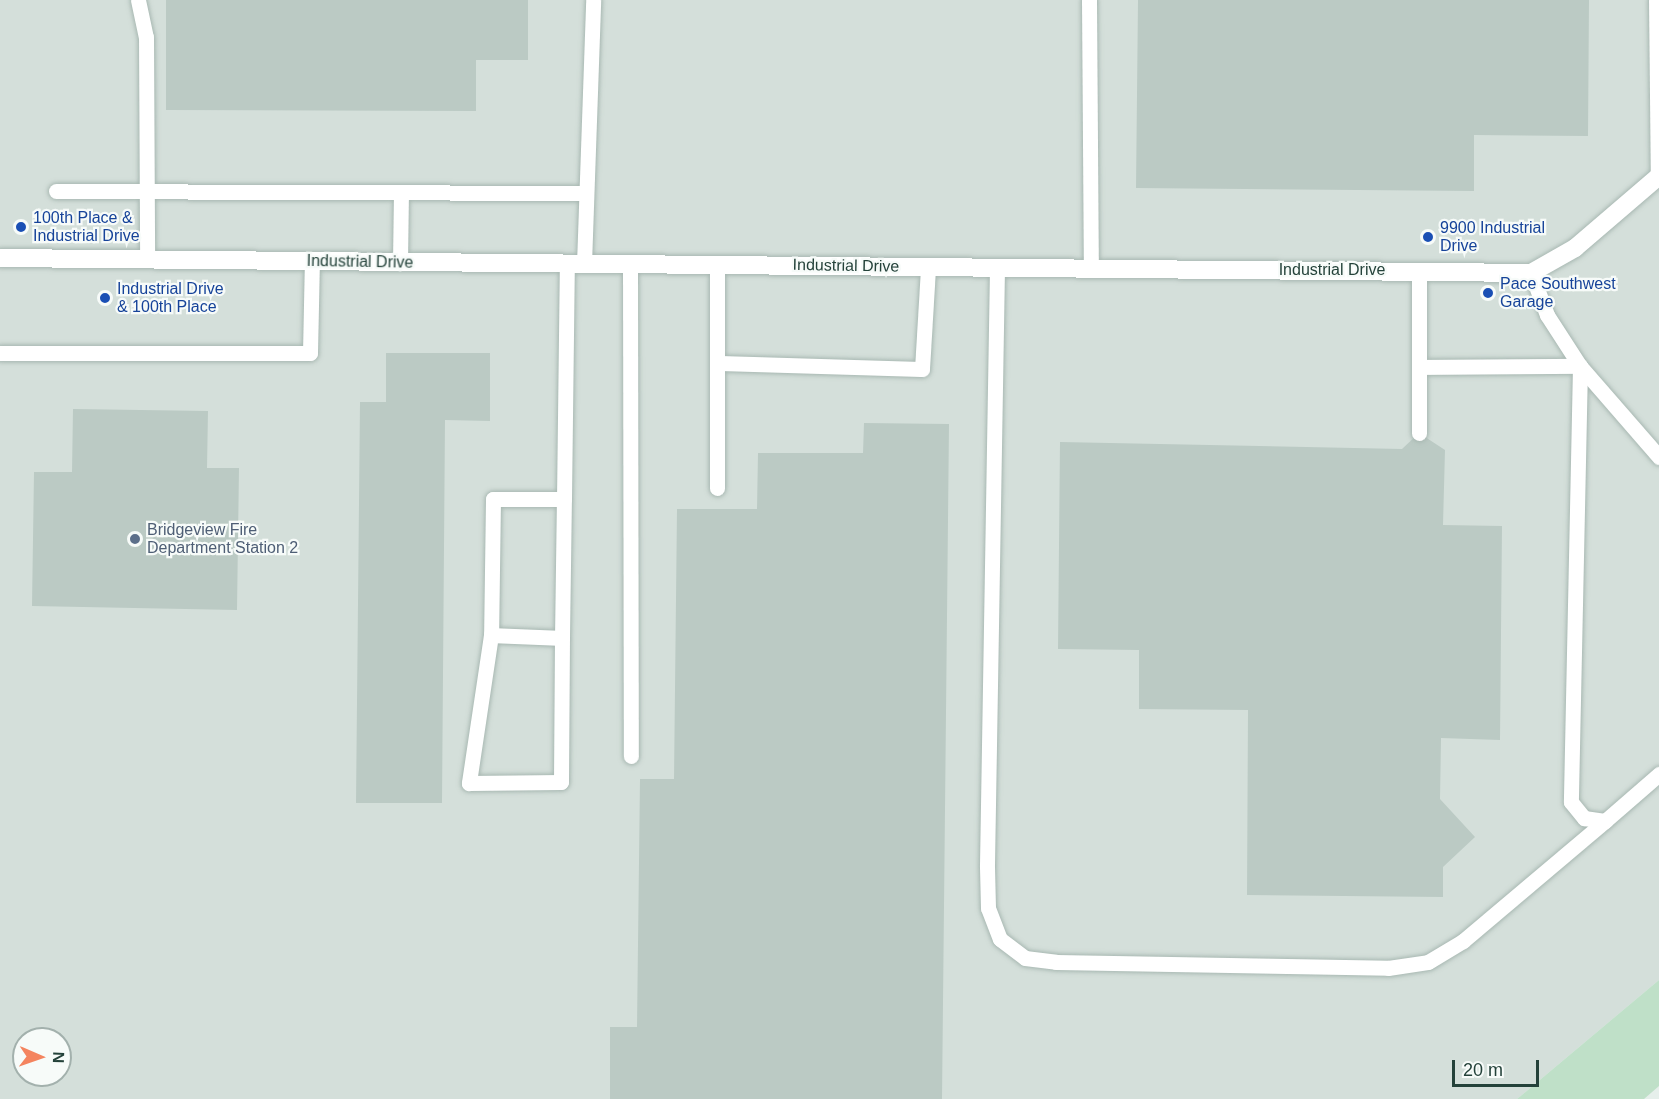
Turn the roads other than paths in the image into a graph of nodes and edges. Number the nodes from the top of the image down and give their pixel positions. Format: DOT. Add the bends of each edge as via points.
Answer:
graph roads {
  1 [pos="138,0"];
  2 [pos="594,0"];
  3 [pos="1089,0"];
  4 [pos="1656,0"];
  5 [pos="1659,176"];
  6 [pos="56,191"];
  7 [pos="148,192"];
  8 [pos="401,192"];
  9 [pos="584,193"];
  10 [pos="0,258"];
  11 [pos="147,260"];
  12 [pos="312,261"];
  13 [pos="400,262"];
  14 [pos="576,264"];
  15 [pos="630,264"];
  16 [pos="717,265"];
  17 [pos="928,267"];
  18 [pos="997,268"];
  19 [pos="1091,269"];
  20 [pos="1419,271"];
  21 [pos="1531,273"];
  22 [pos="0,353"];
  23 [pos="719,363"];
  24 [pos="1580,366"];
  25 [pos="1419,367"];
  26 [pos="1419,432"];
  27 [pos="1659,457"];
  28 [pos="717,488"];
  29 [pos="564,499"];
  30 [pos="491,635"];
  31 [pos="562,638"];
  32 [pos="631,756"];
  33 [pos="1659,774"];
  34 [pos="1605,821"];
  1 -- 7 [label="lane" via="146,37"];
  2 -- 9 [label="lane"];
  3 -- 19 [label="lane"];
  4 -- 5 [label="lane"];
  5 -- 21 [label="street" via="1575,248"];
  6 -- 7 [label="lane"];
  7 -- 8 [label="lane"];
  7 -- 11 [label="lane"];
  8 -- 9 [label="lane"];
  8 -- 13 [label="lane"];
  9 -- 14 [label="lane"];
  10 -- 11 [label="street, Industrial Drive"];
  11 -- 12 [label="street, Industrial Drive"];
  12 -- 13 [label="street, Industrial Drive"];
  12 -- 22 [label="lane" via="310,353"];
  13 -- 14 [label="street, Industrial Drive"];
  14 -- 15 [label="street, Industrial Drive"];
  14 -- 29 [label="lane"];
  15 -- 16 [label="street, Industrial Drive"];
  15 -- 32 [label="lane"];
  16 -- 17 [label="street, Industrial Drive"];
  16 -- 23 [label="lane"];
  17 -- 18 [label="street, Industrial Drive"];
  17 -- 23 [label="lane" via="922,369"];
  18 -- 19 [label="street, Industrial Drive"];
  18 -- 34 [label="lane" via="987,867 988,908 1000,939 1025,958 1056,962 1388,968 1428,962 1463,941"];
  19 -- 20 [label="street, Industrial Drive"];
  20 -- 21 [label="street, Industrial Drive"];
  20 -- 25 [label="lane"];
  21 -- 24 [label="lane" via="1547,315"];
  23 -- 28 [label="lane"];
  24 -- 25 [label="lane"];
  24 -- 27 [label="lane"];
  24 -- 34 [label="lane" via="1571,802 1584,818"];
  25 -- 26 [label="lane"];
  29 -- 30 [label="lane" via="493,499"];
  29 -- 31 [label="lane"];
  30 -- 31 [label="lane"];
  30 -- 31 [label="lane" via="469,783 561,782"];
  33 -- 34 [label="lane"];
}
